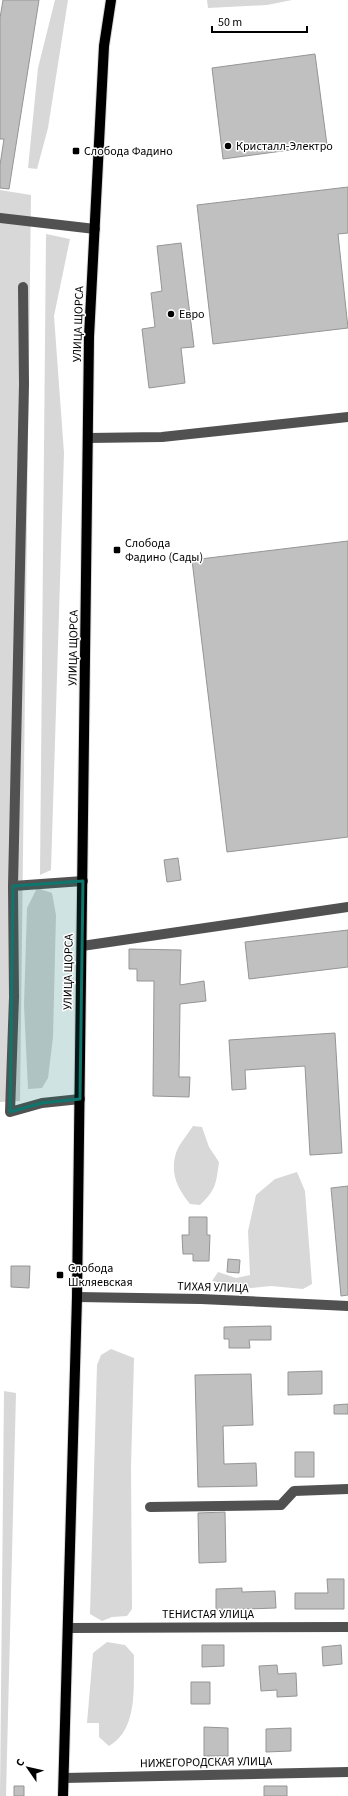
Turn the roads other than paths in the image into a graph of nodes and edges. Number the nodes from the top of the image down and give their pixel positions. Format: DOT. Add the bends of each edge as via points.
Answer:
graph roads {
  1 [pos="111,0"];
  2 [pos="0,218"];
  3 [pos="95,229"];
  4 [pos="23,287"];
  5 [pos="348,417"];
  6 [pos="88,438"];
  7 [pos="83,881"];
  8 [pos="13,886"];
  9 [pos="348,907"];
  10 [pos="82,946"];
  11 [pos="80,1099"];
  12 [pos="5,1113"];
  13 [pos="77,1297"];
  14 [pos="348,1306"];
  15 [pos="348,1489"];
  16 [pos="150,1506"];
  17 [pos="348,1627"];
  18 [pos="69,1628"];
  19 [pos="348,1772"];
  20 [pos="64,1778"];
  21 [pos="63,1796"];
  1 -- 3 [label="main road, УЛИЦА ЩОРСА" via="104,46"];
  2 -- 3 [label="street"];
  3 -- 6 [label="main road, УЛИЦА ЩОРСА" via="89,337"];
  4 -- 8 [label="street" via="24,384"];
  5 -- 6 [label="street" via="162,437"];
  6 -- 7 [label="main road, УЛИЦА ЩОРСА"];
  7 -- 8 [label="street"];
  7 -- 10 [label="main road, УЛИЦА ЩОРСА"];
  8 -- 12 [label="street" via="14,997"];
  9 -- 10 [label="street"];
  10 -- 11 [label="main road, УЛИЦА ЩОРСА"];
  11 -- 12 [label="street" via="42,1103"];
  11 -- 13 [label="main road, УЛИЦА ЩОРСА"];
  13 -- 14 [label="street, ТИХАЯ УЛИЦА" via="201,1299"];
  13 -- 18 [label="main road, УЛИЦА ЩОРСА"];
  15 -- 16 [label="street" via="294,1491 281,1505"];
  17 -- 18 [label="street, ТЕНИСТАЯ УЛИЦА"];
  18 -- 20 [label="main road, УЛИЦА ЩОРСА"];
  19 -- 20 [label="street, НИЖЕГОРОДСКАЯ УЛИЦА"];
  20 -- 21 [label="main road, УЛИЦА ЩОРСА"];
}
